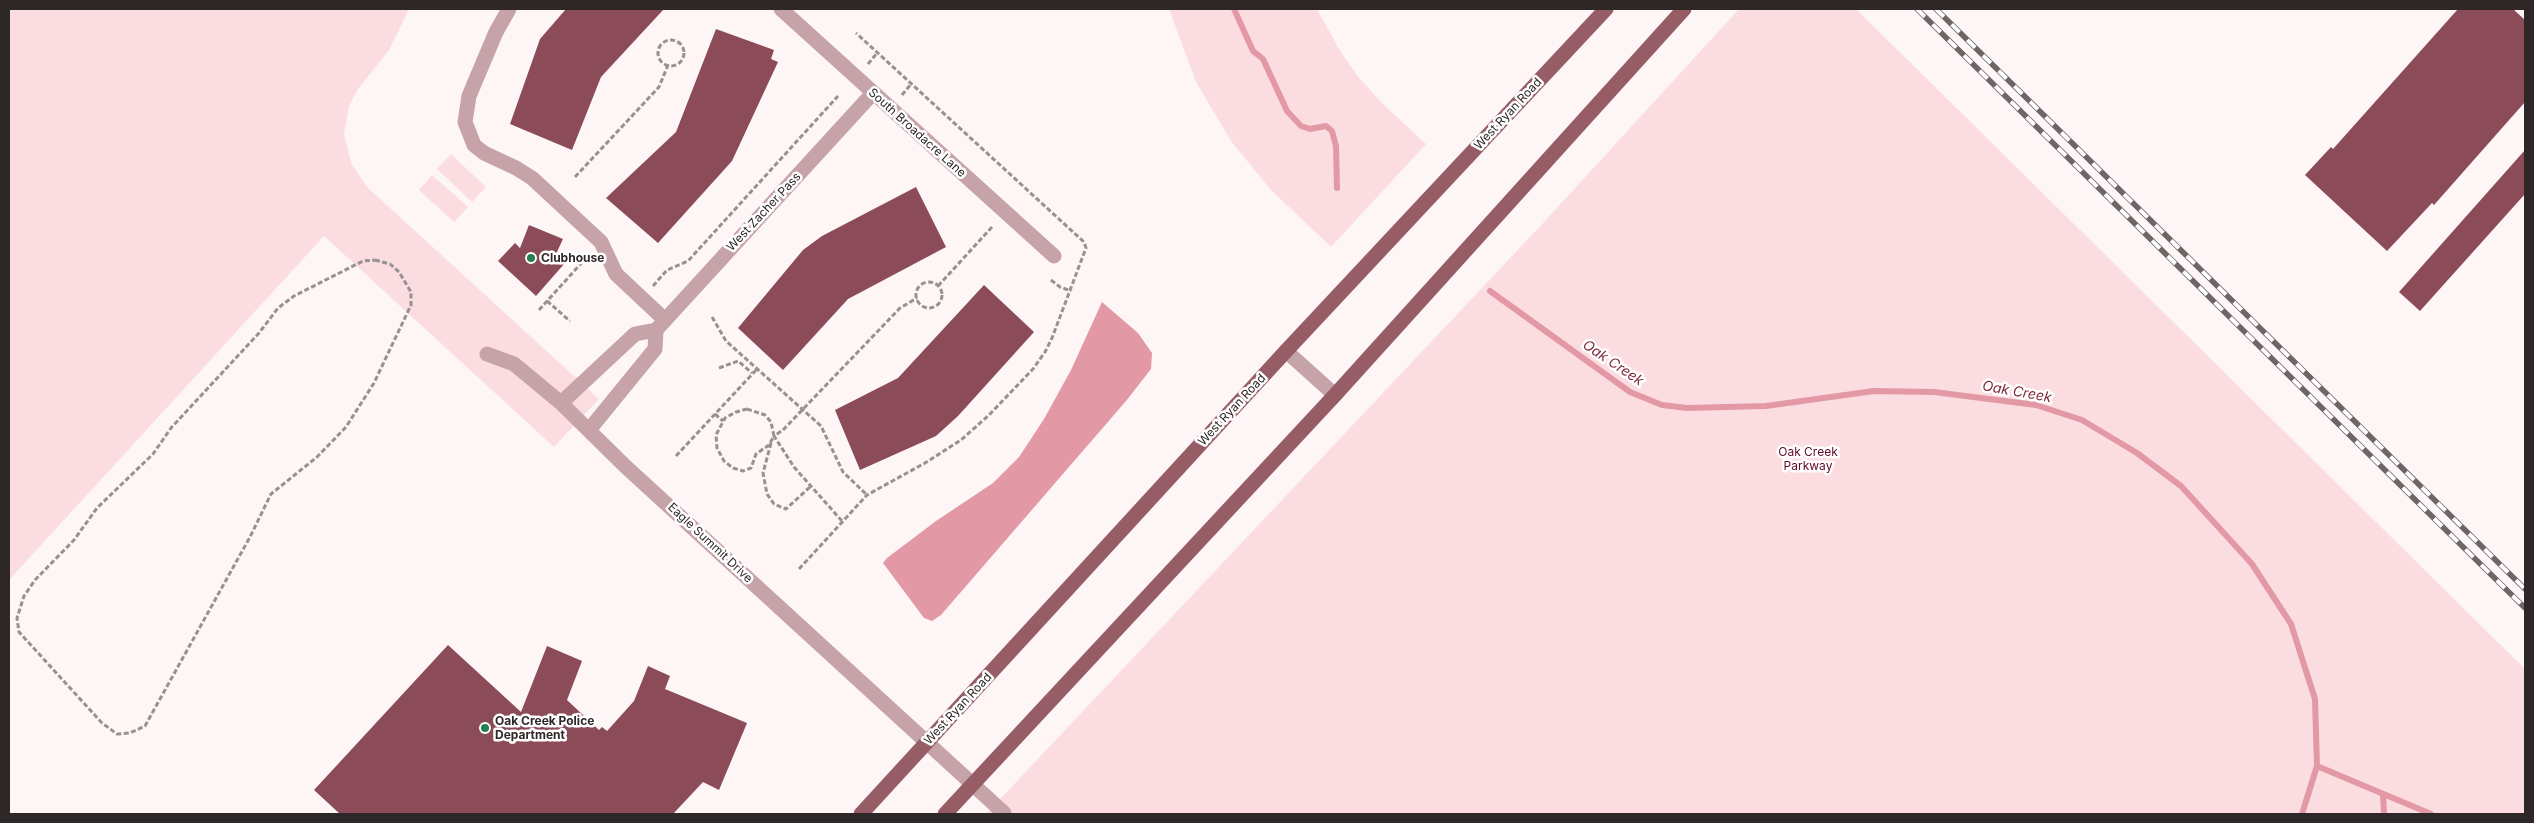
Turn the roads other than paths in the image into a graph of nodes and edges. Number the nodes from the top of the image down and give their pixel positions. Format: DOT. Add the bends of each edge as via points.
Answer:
graph roads {
  1 [pos="509,9"];
  2 [pos="781,9"];
  3 [pos="1606,9"];
  4 [pos="1684,9"];
  5 [pos="873,93"];
  6 [pos="1054,256"];
  7 [pos="660,325"];
  8 [pos="1286,351"];
  9 [pos="488,354"];
  10 [pos="1335,395"];
  11 [pos="561,403"];
  12 [pos="589,430"];
  13 [pos="927,743"];
  14 [pos="972,785"];
  15 [pos="1004,813"];
  16 [pos="861,814"];
  17 [pos="945,814"];
  1 -- 7 [label="street" via="469,96 465,122 474,145 532,178 601,242 616,274"];
  2 -- 5 [label="street, South Broadacre Lane"];
  3 -- 8 [label="main road, West Ryan Road"];
  4 -- 10 [label="main road"];
  5 -- 6 [label="street, South Broadacre Lane"];
  5 -- 7 [label="street, West Zacher Pass"];
  7 -- 11 [label="street" via="635,334"];
  7 -- 12 [label="street" via="655,349"];
  8 -- 10 [label="street"];
  8 -- 13 [label="main road, West Ryan Road"];
  9 -- 11 [label="street, Eagle Summit Drive" via="514,364"];
  10 -- 14 [label="main road"];
  11 -- 12 [label="street, Eagle Summit Drive"];
  12 -- 13 [label="street, Eagle Summit Drive"];
  13 -- 14 [label="street, Eagle Summit Drive"];
  13 -- 16 [label="main road, West Ryan Road"];
  14 -- 15 [label="street, Eagle Summit Drive"];
  14 -- 17 [label="main road"];
}
